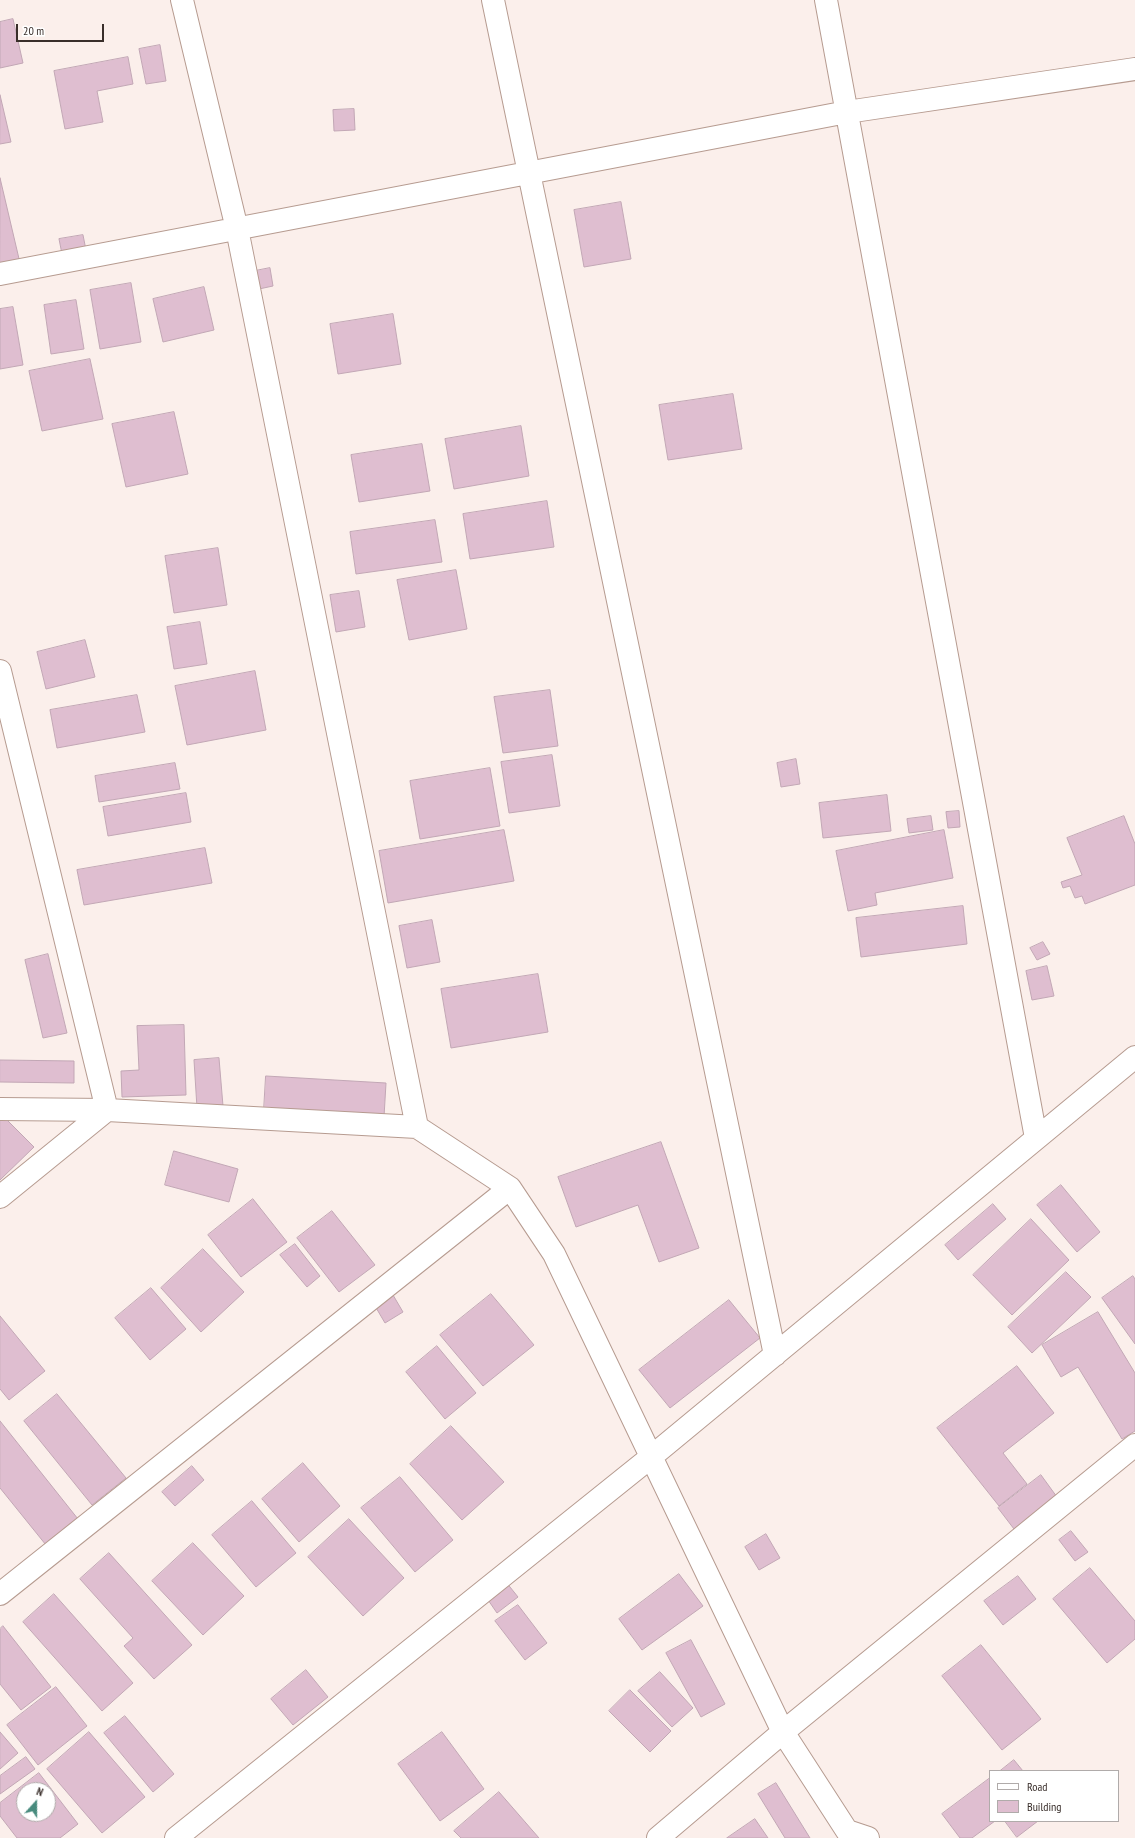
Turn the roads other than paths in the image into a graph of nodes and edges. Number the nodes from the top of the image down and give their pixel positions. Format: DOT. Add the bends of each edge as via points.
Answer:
graph roads {
  1 [pos="182,0"];
  2 [pos="493,0"];
  3 [pos="826,0"];
  4 [pos="1135,69"];
  5 [pos="847,112"];
  6 [pos="529,173"];
  7 [pos="236,229"];
  8 [pos="0,274"];
  9 [pos="0,671"];
  10 [pos="1135,1057"];
  11 [pos="0,1109"];
  12 [pos="107,1110"];
  13 [pos="417,1127"];
  14 [pos="1036,1138"];
  15 [pos="510,1188"];
  16 [pos="0,1197"];
  17 [pos="776,1354"];
  18 [pos="1135,1445"];
  19 [pos="651,1457"];
  20 [pos="0,1594"];
  21 [pos="783,1732"];
  22 [pos="848,1834"];
  23 [pos="176,1838"];
  24 [pos="658,1838"];
  25 [pos="868,1838"];
  1 -- 7 [label="street"];
  2 -- 6 [label="street"];
  3 -- 5 [label="street"];
  4 -- 5 [label="street"];
  5 -- 6 [label="street"];
  5 -- 14 [label="street"];
  6 -- 7 [label="street"];
  6 -- 17 [label="street"];
  7 -- 8 [label="street"];
  7 -- 13 [label="street"];
  9 -- 12 [label="street"];
  10 -- 14 [label="street"];
  11 -- 12 [label="street"];
  12 -- 13 [label="street"];
  12 -- 16 [label="street"];
  13 -- 15 [label="street"];
  14 -- 17 [label="street"];
  15 -- 19 [label="street" via="554,1254"];
  15 -- 20 [label="street"];
  17 -- 19 [label="street"];
  18 -- 21 [label="street"];
  19 -- 21 [label="street"];
  19 -- 23 [label="street"];
  21 -- 22 [label="street"];
  21 -- 24 [label="street"];
  22 -- 25 [label="street"];
}
